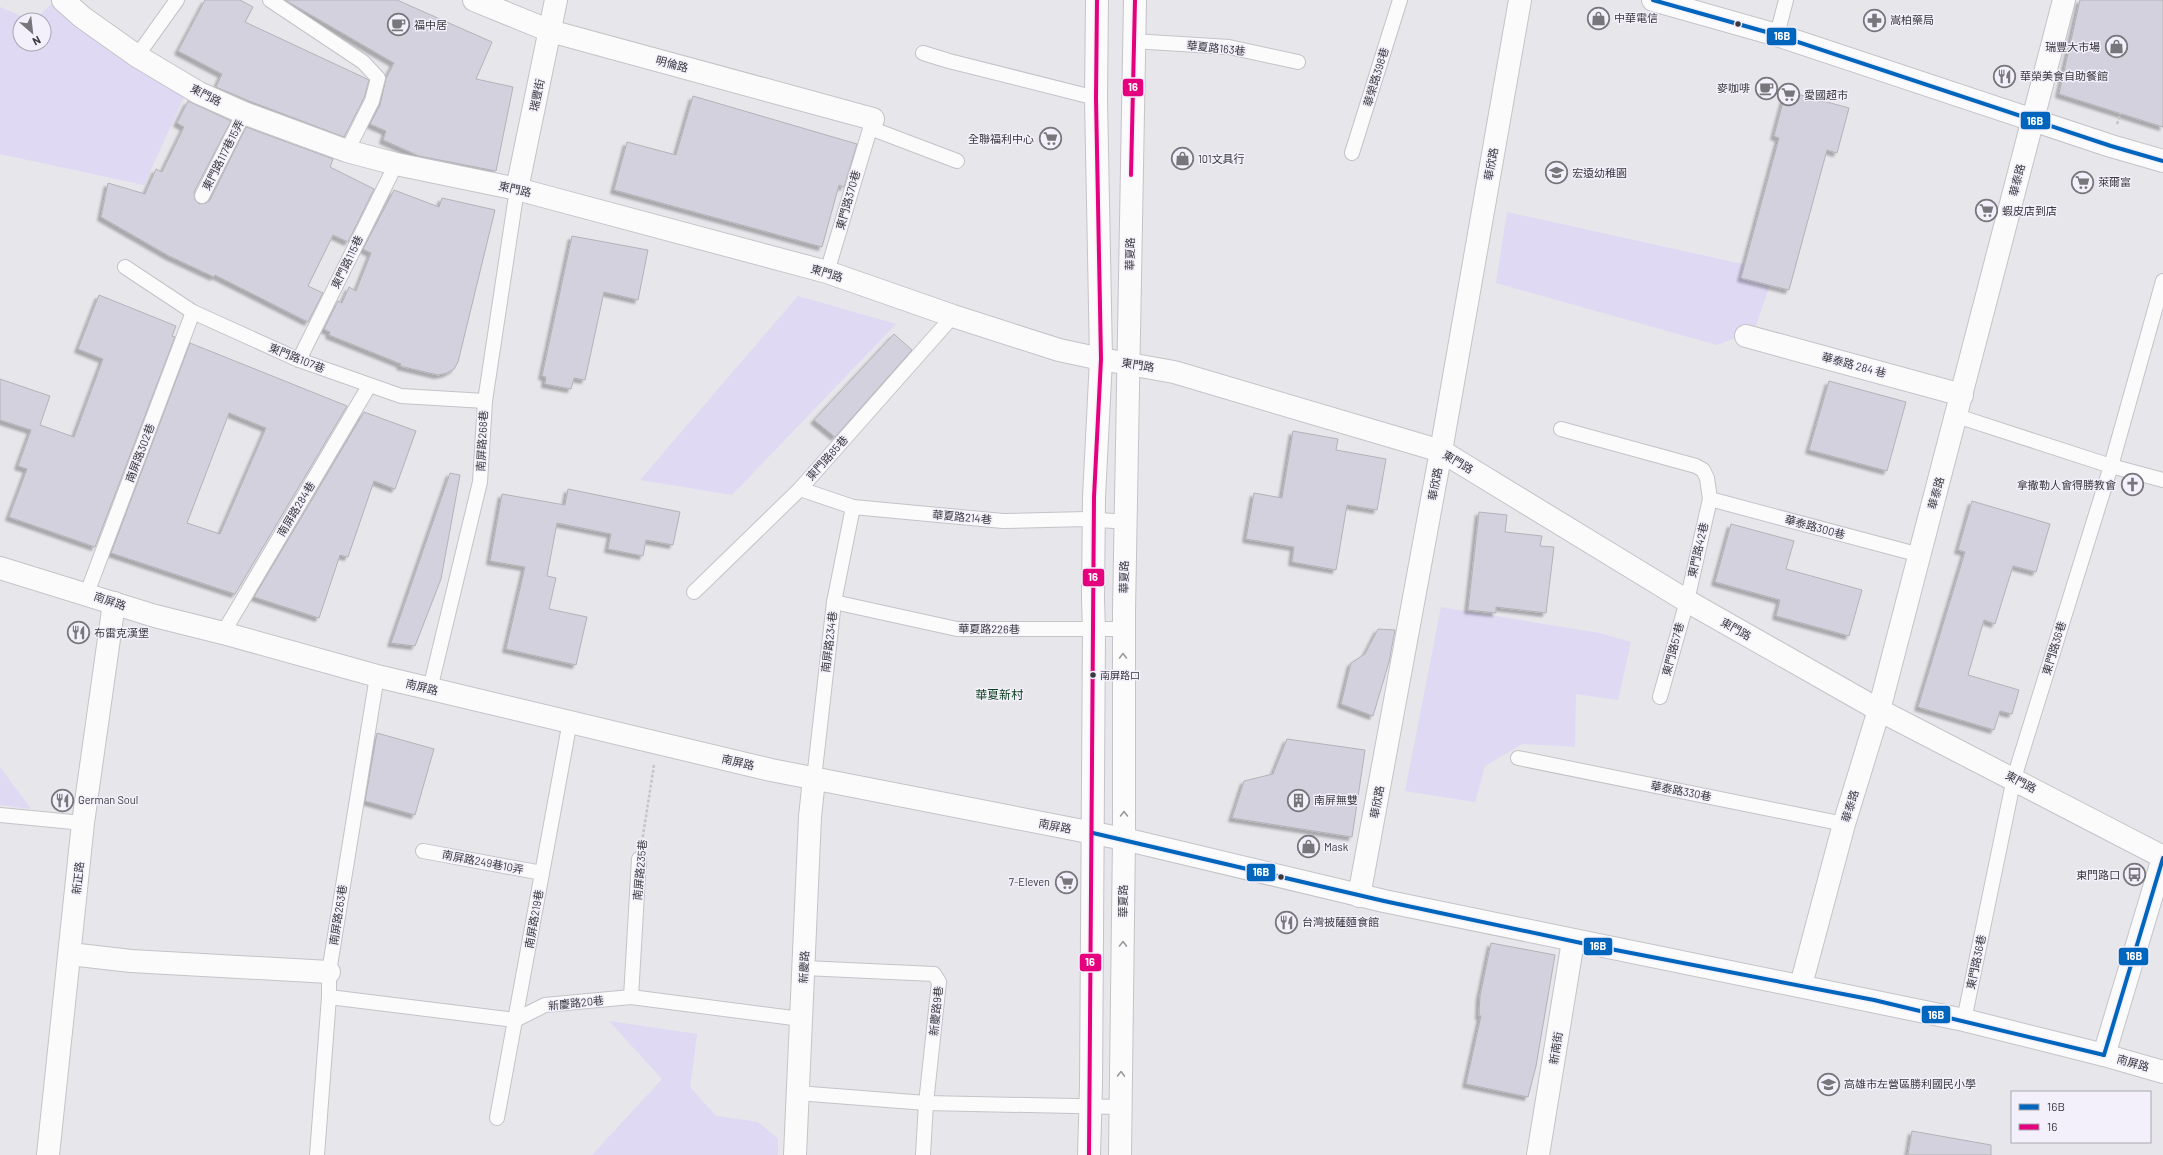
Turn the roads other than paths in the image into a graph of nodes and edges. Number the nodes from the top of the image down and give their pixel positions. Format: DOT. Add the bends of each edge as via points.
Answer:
graph roads {
  1 [pos="63,0"];
  2 [pos="177,0"];
  3 [pos="270,0"];
  4 [pos="474,0"];
  5 [pos="556,0"];
  6 [pos="1097,0"];
  7 [pos="1135,0"];
  8 [pos="1400,0"];
  9 [pos="1520,0"];
  10 [pos="1653,0"];
  11 [pos="1786,0"];
  12 [pos="2064,0"];
  13 [pos="550,31"];
  14 [pos="1777,35"];
  15 [pos="1133,41"];
  16 [pos="923,53"];
  17 [pos="137,56"];
  18 [pos="1298,62"];
  19 [pos="1096,98"];
  20 [pos="244,113"];
  21 [pos="2032,120"];
  22 [pos="871,123"];
  23 [pos="347,151"];
  24 [pos="1352,153"];
  25 [pos="2163,160"];
  26 [pos="957,161"];
  27 [pos="396,164"];
  28 [pos="517,189"];
  29 [pos="202,196"];
  30 [pos="126,267"];
  31 [pos="827,272"];
  32 [pos="2163,281"];
  33 [pos="193,312"];
  34 [pos="953,316"];
  35 [pos="1746,336"];
  36 [pos="1101,359"];
  37 [pos="299,360"];
  38 [pos="1128,364"];
  39 [pos="369,386"];
  40 [pos="1962,395"];
  41 [pos="484,401"];
  42 [pos="1957,416"];
  43 [pos="1561,429"];
  44 [pos="1441,451"];
  45 [pos="2111,466"];
  46 [pos="2163,480"];
  47 [pos="800,489"];
  48 [pos="1710,499"];
  49 [pos="853,507"];
  50 [pos="1096,520"];
  51 [pos="1127,522"];
  52 [pos="1920,555"];
  53 [pos="0,568"];
  54 [pos="694,592"];
  55 [pos="87,594"];
  56 [pos="1687,601"];
  57 [pos="834,602"];
  58 [pos="114,603"];
  59 [pos="1124,629"];
  60 [pos="1094,630"];
  61 [pos="223,633"];
  62 [pos="377,676"];
  63 [pos="430,689"];
  64 [pos="1660,697"];
  65 [pos="1879,710"];
  66 [pos="570,721"];
  67 [pos="1518,758"];
  68 [pos="2014,778"];
  69 [pos="814,779"];
  70 [pos="0,816"];
  71 [pos="83,823"];
  72 [pos="1844,824"];
  73 [pos="1093,833"];
  74 [pos="1124,839"];
  75 [pos="423,851"];
  76 [pos="2163,858"];
  77 [pos="639,859"];
  78 [pos="542,873"];
  79 [pos="1359,896"];
  80 [pos="1573,941"];
  81 [pos="70,954"];
  82 [pos="804,968"];
  83 [pos="329,972"];
  84 [pos="1801,985"];
  85 [pos="329,997"];
  86 [pos="631,997"];
  87 [pos="802,1019"];
  88 [pos="515,1020"];
  89 [pos="1964,1020"];
  90 [pos="2104,1055"];
  91 [pos="2163,1072"];
  92 [pos="798,1093"];
  93 [pos="926,1103"];
  94 [pos="1090,1107"];
  95 [pos="1120,1107"];
  96 [pos="497,1118"];
  97 [pos="48,1155"];
  98 [pos="317,1155"];
  99 [pos="795,1155"];
  100 [pos="923,1155"];
  101 [pos="1089,1155"];
  102 [pos="1120,1155"];
  103 [pos="1538,1155"];
  1 -- 17 [label="street, 東門路" via="82,17"];
  2 -- 17 [label="lane"];
  3 -- 23 [label="lane" via="363,62 378,78 372,101"];
  4 -- 13 [label="street, 明倫路"];
  5 -- 13 [label="street, 瑞豐街"];
  6 -- 19 [label="street"];
  7 -- 15 [label="street, 華夏路"];
  8 -- 24 [label="lane, 華榮路398巷"];
  9 -- 44 [label="street, 華欣路"];
  10 -- 14 [label="street"];
  11 -- 14 [label="lane"];
  12 -- 21 [label="street, 華泰路"];
  13 -- 22 [label="street, 明倫路"];
  13 -- 28 [label="street, 瑞豐街"];
  14 -- 21 [label="street"];
  15 -- 18 [label="lane, 華夏路163巷" via="1229,47"];
  15 -- 38 [label="street, 華夏路"];
  16 -- 19 [label="lane"];
  17 -- 20 [label="street, 東門路" via="199,92"];
  19 -- 36 [label="street"];
  20 -- 23 [label="street, 東門路"];
  20 -- 29 [label="lane, 東門路117巷15弄"];
  21 -- 25 [label="street"];
  21 -- 40 [label="street, 華泰路"];
  22 -- 26 [label="lane"];
  22 -- 31 [label="lane, 東門路370巷"];
  23 -- 27 [label="street, 東門路"];
  27 -- 28 [label="street, 東門路"];
  27 -- 37 [label="lane, 東門路115巷"];
  28 -- 31 [label="street, 東門路"];
  28 -- 41 [label="lane, 南屏路268巷"];
  30 -- 33 [label="lane, 東門路107巷"];
  31 -- 34 [label="street, 東門路"];
  32 -- 45 [label="lane, 東門路36巷"];
  33 -- 37 [label="lane, 東門路107巷"];
  33 -- 55 [label="lane, 南屏路302巷"];
  34 -- 36 [label="street, 東門路" via="1059,350"];
  34 -- 47 [label="lane, 東門路85巷"];
  35 -- 40 [label="street, 華泰路 284 巷"];
  36 -- 38 [label="street, 東門路"];
  36 -- 50 [label="street" via="1094,497"];
  37 -- 39 [label="lane, 東門路107巷"];
  38 -- 44 [label="street, 東門路" via="1174,372"];
  38 -- 51 [label="street, 華夏路"];
  39 -- 41 [label="lane, 東門路107巷" via="402,396"];
  39 -- 61 [label="lane, 南屏路284巷"];
  40 -- 42 [label="street, 華泰路"];
  41 -- 63 [label="lane, 南屏路268巷" via="480,482"];
  42 -- 45 [label="lane"];
  42 -- 52 [label="street, 華泰路"];
  43 -- 48 [label="lane" via="1696,466 1703,470 1707,478"];
  44 -- 56 [label="street, 東門路"];
  44 -- 79 [label="street, 華欣路"];
  45 -- 46 [label="lane"];
  45 -- 68 [label="lane, 東門路36巷"];
  47 -- 49 [label="lane, 華夏路214巷"];
  47 -- 54 [label="lane, 東門路85巷"];
  48 -- 52 [label="lane, 華泰路300巷"];
  48 -- 56 [label="lane, 東門路42巷"];
  49 -- 50 [label="lane, 華夏路214巷" via="1003,521"];
  49 -- 57 [label="lane, 南屏路234巷"];
  50 -- 51 [label="lane, 華夏路214巷"];
  50 -- 60 [label="street"];
  51 -- 59 [label="street, 華夏路"];
  52 -- 65 [label="street, 華泰路"];
  53 -- 55 [label="street, 南屏路"];
  55 -- 58 [label="street, 南屏路"];
  56 -- 64 [label="lane, 東門路57巷"];
  56 -- 65 [label="street, 東門路"];
  57 -- 60 [label="lane, 華夏路226巷" via="957,629"];
  57 -- 69 [label="lane, 南屏路234巷"];
  58 -- 61 [label="street, 南屏路"];
  58 -- 71 [label="street, 新正路"];
  59 -- 60 [label="lane, 華夏路226巷"];
  74 -- 59 [label="street, 華夏路, one-way"];
  60 -- 73 [label="street"];
  61 -- 62 [label="street, 南屏路"];
  62 -- 63 [label="street, 南屏路"];
  62 -- 83 [label="lane, 南屏路263巷"];
  63 -- 66 [label="street, 南屏路"];
  65 -- 68 [label="street, 東門路"];
  65 -- 72 [label="street, 華泰路"];
  66 -- 69 [label="street, 南屏路"];
  66 -- 78 [label="lane, 南屏路219巷"];
  67 -- 72 [label="lane, 華泰路330巷"];
  68 -- 76 [label="street, 東門路"];
  68 -- 89 [label="lane, 東門路36巷"];
  69 -- 73 [label="street, 南屏路"];
  69 -- 82 [label="street, 新慶路"];
  70 -- 71 [label="lane"];
  71 -- 81 [label="street, 新正路"];
  72 -- 84 [label="street, 華泰路"];
  73 -- 74 [label="street, 南屏路"];
  73 -- 94 [label="street"];
  74 -- 79 [label="street, 南屏路"];
  95 -- 74 [label="street, 華夏路, one-way"];
  75 -- 78 [label="lane, 南屏路249巷10弄"];
  76 -- 90 [label="street"];
  77 -- 86 [label="lane, 南屏路235巷"];
  78 -- 88 [label="lane, 南屏路219巷"];
  79 -- 80 [label="street, 南屏路"];
  80 -- 84 [label="street, 南屏路"];
  80 -- 103 [label="street, 新南街"];
  81 -- 83 [label="street" via="131,961"];
  81 -- 97 [label="street, 新正路"];
  82 -- 87 [label="street, 新慶路"];
  82 -- 93 [label="lane, 新慶路9巷" via="934,974 939,982"];
  83 -- 85 [label="lane, 南屏路263巷"];
  84 -- 89 [label="street, 南屏路"];
  85 -- 88 [label="lane"];
  85 -- 98 [label="lane, 南屏路263巷"];
  86 -- 87 [label="lane, 新慶路20巷"];
  86 -- 88 [label="lane, 新慶路20巷" via="545,1005"];
  87 -- 92 [label="street, 新慶路"];
  88 -- 96 [label="lane, 南屏路219巷"];
  89 -- 90 [label="street, 南屏路"];
  90 -- 91 [label="street, 南屏路"];
  92 -- 93 [label="lane"];
  92 -- 99 [label="street, 新慶路"];
  93 -- 94 [label="lane"];
  93 -- 100 [label="lane, 新慶路9巷"];
  94 -- 95 [label="lane"];
  94 -- 101 [label="street"];
  95 -- 102 [label="street, 華夏路"];
}
